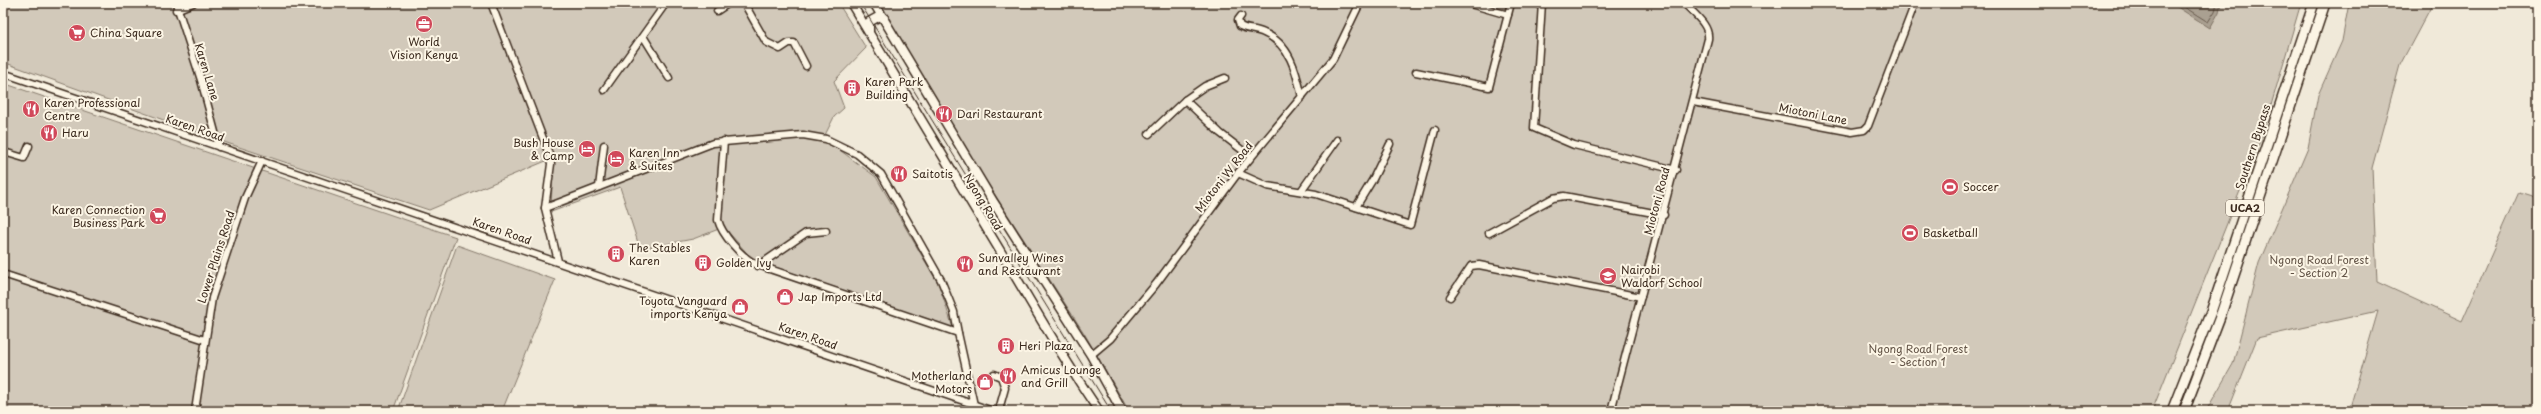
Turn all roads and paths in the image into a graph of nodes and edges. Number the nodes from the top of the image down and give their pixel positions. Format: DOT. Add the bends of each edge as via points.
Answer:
graph roads {
  1 [pos="193,3"];
  2 [pos="491,3"];
  3 [pos="666,3"];
  4 [pos="729,3"];
  5 [pos="744,3"];
  6 [pos="851,3"];
  7 [pos="874,3"];
  8 [pos="1360,3"];
  9 [pos="1467,3"];
  10 [pos="1511,3"];
  11 [pos="1542,3"];
  12 [pos="1684,3"];
  13 [pos="1913,3"];
  14 [pos="2314,3"];
  15 [pos="2325,3"];
  16 [pos="176,6"];
  17 [pos="717,11"];
  18 [pos="1508,15"];
  19 [pos="1241,16"];
  20 [pos="884,18"];
  21 [pos="869,32"];
  22 [pos="643,36"];
  23 [pos="806,66"];
  24 [pos="1416,72"];
  25 [pos="3,73"];
  26 [pos="669,78"];
  27 [pos="1225,78"];
  28 [pos="604,90"];
  29 [pos="1302,97"];
  30 [pos="1185,100"];
  31 [pos="1693,102"];
  32 [pos="1435,130"];
  33 [pos="1149,134"];
  34 [pos="1337,140"];
  35 [pos="724,141"];
  36 [pos="1390,144"];
  37 [pos="604,145"];
  38 [pos="29,146"];
  39 [pos="219,147"];
  40 [pos="4,152"];
  41 [pos="1251,157"];
  42 [pos="262,161"];
  43 [pos="1676,170"];
  44 [pos="1238,173"];
  45 [pos="599,187"];
  46 [pos="1302,191"];
  47 [pos="1356,206"];
  48 [pos="545,208"];
  49 [pos="1664,215"];
  50 [pos="826,231"];
  51 [pos="1489,233"];
  52 [pos="558,261"];
  53 [pos="758,266"];
  54 [pos="3,274"];
  55 [pos="1450,297"];
  56 [pos="1641,297"];
  57 [pos="958,333"];
  58 [pos="205,340"];
  59 [pos="1091,356"];
  60 [pos="994,374"];
  61 [pos="974,405"];
  62 [pos="195,411"];
  63 [pos="993,411"];
  64 [pos="1001,411"];
  65 [pos="1099,411"];
  66 [pos="1122,411"];
  67 [pos="1611,411"];
  68 [pos="2172,411"];
  69 [pos="2184,411"];
  1 -- 16 [label="street"];
  2 -- 48 [label="street" via="550,159"];
  3 -- 22 [label="street"];
  4 -- 17 [label="street"];
  5 -- 23 [label="street" via="766,42 780,49 794,43"];
  6 -- 21 [label="main road, Ngong Road"];
  7 -- 20 [label="main road, Ngong Road"];
  8 -- 29 [label="street, Miotoni W Road" via="1338,52"];
  9 -- 18 [label="street"];
  10 -- 18 [label="street"];
  11 -- 43 [label="street" via="1534,128 1574,145"];
  12 -- 31 [label="street, Miotoni Road" via="1704,24 1709,36"];
  13 -- 31 [label="street, Miotoni Lane" via="1868,126 1864,130 1852,132"];
  14 -- 68 [label="highway, Southern Bypass / UCA2" via="2212,309"];
  15 -- 69 [label="highway, Southern Bypass / UCA2" via="2221,314"];
  16 -- 39 [label="street, Karen Lane" via="201,80"];
  18 -- 24 [label="street" via="1489,87"];
  19 -- 29 [label="street" via="1238,20 1240,26 1266,34 1286,48"];
  20 -- 21 [label="main road" via="880,16 871,19"];
  20 -- 59 [label="main road, Ngong Road" via="996,206"];
  21 -- 65 [label="main road, Ngong Road" via="1064,358"];
  22 -- 26 [label="street"];
  22 -- 28 [label="street"];
  25 -- 39 [label="street, Karen Road"];
  27 -- 30 [label="street" via="1205,86"];
  29 -- 41 [label="street, Miotoni W Road"];
  30 -- 33 [label="street"];
  30 -- 41 [label="street" via="1220,133"];
  31 -- 43 [label="street, Miotoni Road"];
  32 -- 47 [label="street" via="1410,225"];
  34 -- 46 [label="street"];
  35 -- 45 [label="street" via="695,149"];
  35 -- 53 [label="street" via="719,224 743,256"];
  35 -- 57 [label="street" via="813,135 838,143 875,168 941,280 954,312"];
  36 -- 47 [label="street"];
  37 -- 45 [label="street"];
  38 -- 40 [label="street" via="24,158"];
  39 -- 42 [label="street, Karen Road"];
  41 -- 44 [label="street, Miotoni W Road"];
  42 -- 52 [label="street, Karen Road"];
  42 -- 58 [label="street, Lower Plains Road" via="245,198 216,283"];
  43 -- 49 [label="street, Miotoni Road"];
  44 -- 46 [label="street" via="1267,186"];
  44 -- 59 [label="street, Miotoni W Road" via="1156,284 1110,339"];
  45 -- 48 [label="street"];
  46 -- 47 [label="street"];
  48 -- 52 [label="street"];
  49 -- 51 [label="street" via="1564,196 1553,198"];
  49 -- 56 [label="street, Miotoni Road"];
  50 -- 53 [label="street" via="806,233"];
  52 -- 61 [label="street, Karen Road"];
  53 -- 57 [label="street"];
  54 -- 58 [label="street"];
  55 -- 56 [label="street" via="1472,266 1479,265"];
  56 -- 67 [label="street, Miotoni Road"];
  57 -- 61 [label="street"];
  58 -- 62 [label="street, Lower Plains Road"];
  59 -- 66 [label="main road, Ngong Road"];
  60 -- 64 [label="street" via="1001,377 1004,385"];
  61 -- 63 [label="street, Karen Road"];
}
